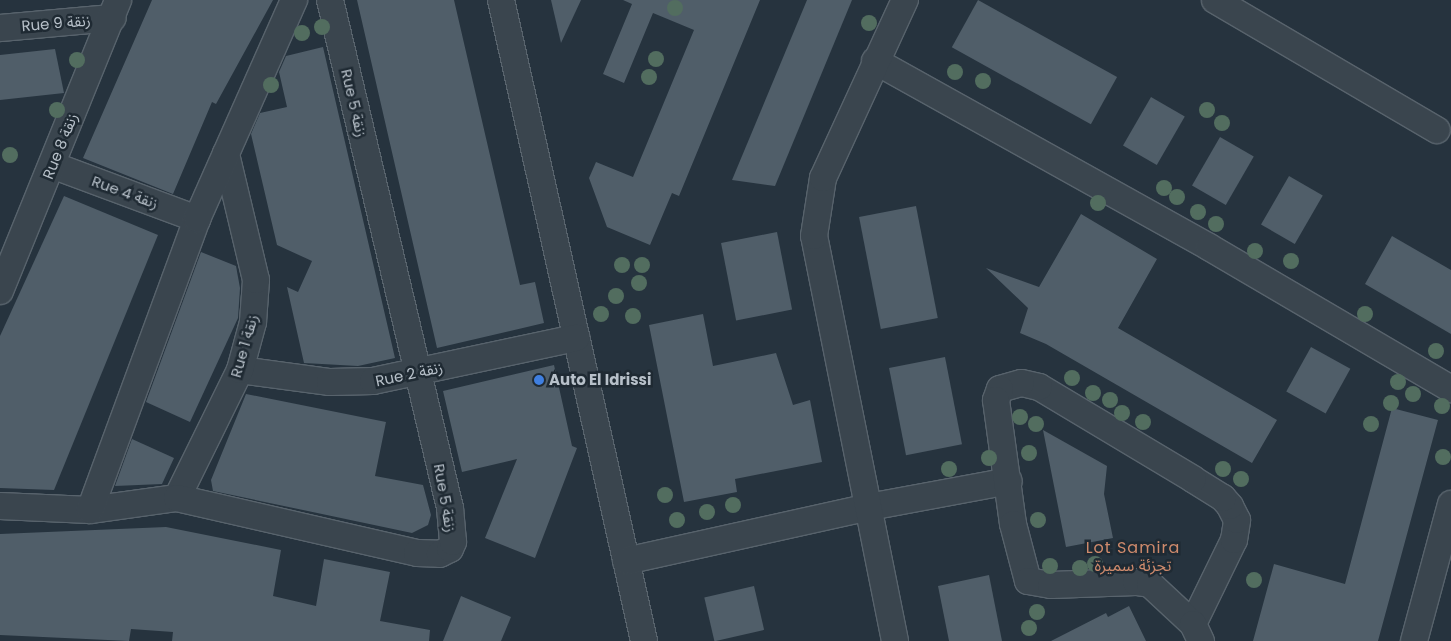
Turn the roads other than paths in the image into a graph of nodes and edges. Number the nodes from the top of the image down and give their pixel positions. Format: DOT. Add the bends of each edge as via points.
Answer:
graph roads {
  1 [pos="294,0"];
  2 [pos="330,0"];
  3 [pos="501,0"];
  4 [pos="905,0"];
  5 [pos="1215,0"];
  6 [pos="116,9"];
  7 [pos="0,28"];
  8 [pos="875,61"];
  9 [pos="1437,130"];
  10 [pos="226,154"];
  11 [pos="52,165"];
  12 [pos="197,219"];
  13 [pos="0,291"];
  14 [pos="576,338"];
  15 [pos="240,370"];
  16 [pos="418,372"];
  17 [pos="1451,388"];
  18 [pos="1009,481"];
  19 [pos="178,498"];
  20 [pos="1451,504"];
  21 [pos="0,506"];
  22 [pos="869,507"];
  23 [pos="90,510"];
  24 [pos="626,561"];
  25 [pos="1197,632"];
  26 [pos="644,641"];
  27 [pos="895,641"];
  28 [pos="1414,641"];
  1 -- 10 [label="street"];
  2 -- 16 [label="street, Rue 5 زنقة"];
  3 -- 14 [label="street"];
  4 -- 8 [label="street"];
  5 -- 9 [label="street"];
  6 -- 7 [label="street, Rue 9 زنقة"];
  6 -- 11 [label="street, Rue 8 زنقة"];
  8 -- 17 [label="street" via="1209,247"];
  8 -- 22 [label="street" via="823,178 814,236 816,261"];
  10 -- 12 [label="street"];
  10 -- 15 [label="street, Rue 1 زنقة" via="256,280 253,322"];
  11 -- 12 [label="street, Rue 4 زنقة"];
  11 -- 13 [label="street, Rue 8 زنقة"];
  12 -- 23 [label="street"];
  14 -- 16 [label="street, Rue 2 زنقة"];
  14 -- 24 [label="street"];
  15 -- 16 [label="street, Rue 2 زنقة" via="349,384"];
  15 -- 19 [label="street, Rue 1 زنقة"];
  16 -- 19 [label="street, Rue 5 زنقة" via="450,508 453,542 447,552 417,553"];
  18 -- 22 [label="street"];
  18 -- 25 [label="street" via="1013,524 1028,581 1051,585 1143,583 1158,589"];
  18 -- 25 [label="street" via="996,400 1000,389 1021,383 1039,387 1223,498 1235,513 1234,540"];
  19 -- 23 [label="street, Rue 5 زنقة"];
  20 -- 28 [label="street"];
  21 -- 23 [label="street, Rue 5 زنقة"];
  22 -- 24 [label="street"];
  22 -- 27 [label="street"];
  24 -- 26 [label="street"];
}
